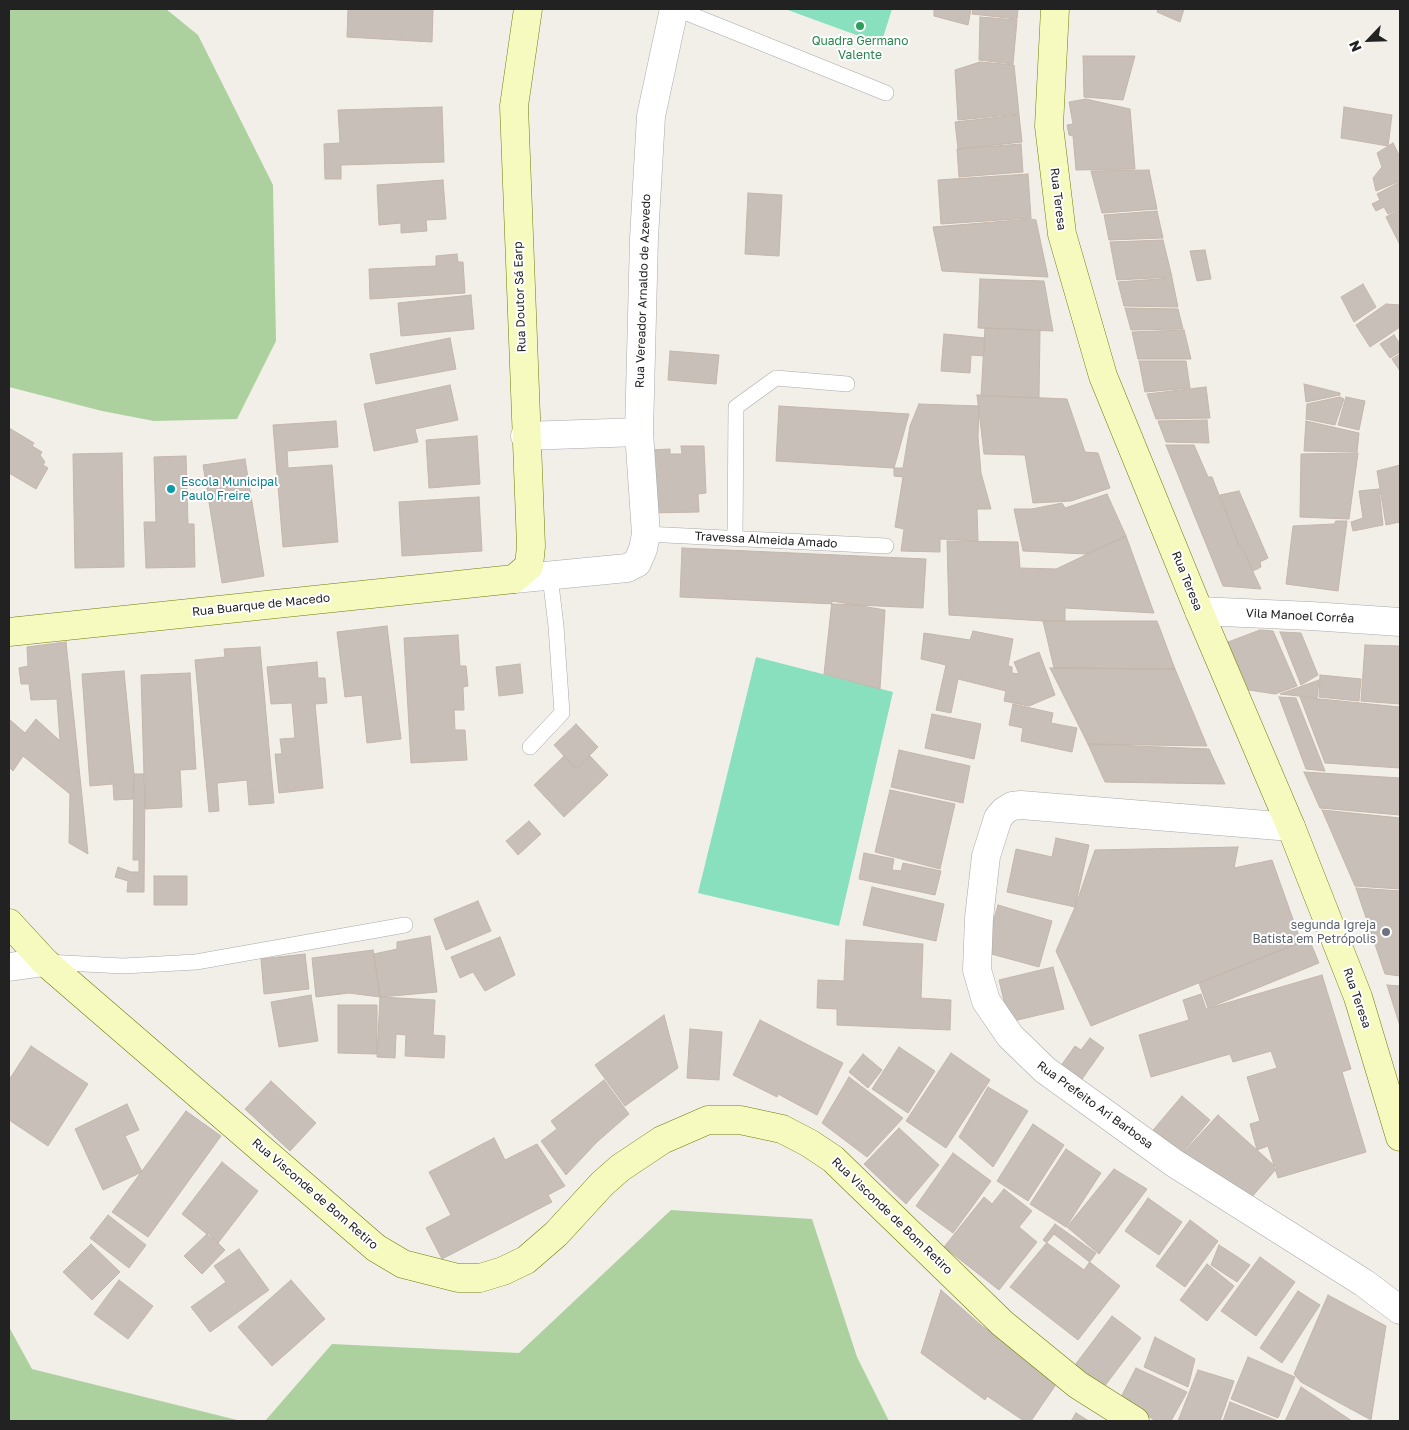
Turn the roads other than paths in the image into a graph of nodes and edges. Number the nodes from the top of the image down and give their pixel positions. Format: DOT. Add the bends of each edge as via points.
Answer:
graph roads {
  1 [pos="528,9"];
  2 [pos="674,9"];
  3 [pos="677,9"];
  4 [pos="1055,9"];
  5 [pos="886,93"];
  6 [pos="847,384"];
  7 [pos="638,432"];
  8 [pos="525,436"];
  9 [pos="646,534"];
  10 [pos="734,538"];
  11 [pos="886,546"];
  12 [pos="550,576"];
  13 [pos="514,579"];
  14 [pos="1199,611"];
  15 [pos="1400,622"];
  16 [pos="9,632"];
  17 [pos="530,747"];
  18 [pos="1291,827"];
  19 [pos="9,923"];
  20 [pos="405,925"];
  21 [pos="45,962"];
  22 [pos="9,967"];
  23 [pos="1400,1137"];
  24 [pos="1400,1310"];
  25 [pos="1135,1421"];
  1 -- 8 [label="main road, Rua Doutor Sá Earp" via="514,106"];
  2 -- 7 [label="street, Rua Vereador Arnaldo de Azevedo" via="651,116"];
  3 -- 5 [label="lane"];
  4 -- 14 [label="main road, Rua Teresa" via="1049,126 1062,234 1102,376"];
  6 -- 10 [label="lane" via="776,378 736,407"];
  7 -- 8 [label="street"];
  7 -- 9 [label="street, Rua Vereador Arnaldo de Azevedo"];
  8 -- 13 [label="main road, Rua Doutor Sá Earp" via="531,546 529,566"];
  9 -- 10 [label="lane, Travessa Almeida Amado"];
  9 -- 12 [label="street, Rua Vereador Arnaldo de Azevedo" via="636,562 627,568"];
  10 -- 11 [label="lane, Travessa Almeida Amado"];
  12 -- 13 [label="street"];
  12 -- 17 [label="lane" via="562,713"];
  13 -- 16 [label="main road, Rua Buarque de Macedo"];
  14 -- 15 [label="street, Vila Manoel Corrêa"];
  14 -- 18 [label="main road, Rua Teresa"];
  18 -- 23 [label="main road, Rua Teresa" via="1358,997"];
  18 -- 24 [label="street, Rua Prefeito Ari Barbosa" via="1012,806 998,818 986,856 977,970 986,1001 1010,1036 1045,1070 1174,1163 1364,1283"];
  19 -- 21 [label="main road, Rua Visconde de Bom Retiro"];
  20 -- 21 [label="lane" via="196,962 123,966"];
  21 -- 22 [label="street"];
  21 -- 25 [label="main road, Rua Visconde de Bom Retiro" via="376,1248 404,1264 458,1278 480,1278 503,1271 526,1260 620,1168 662,1140 708,1120 740,1120 782,1129 833,1159 1002,1323 1078,1385"];
}
